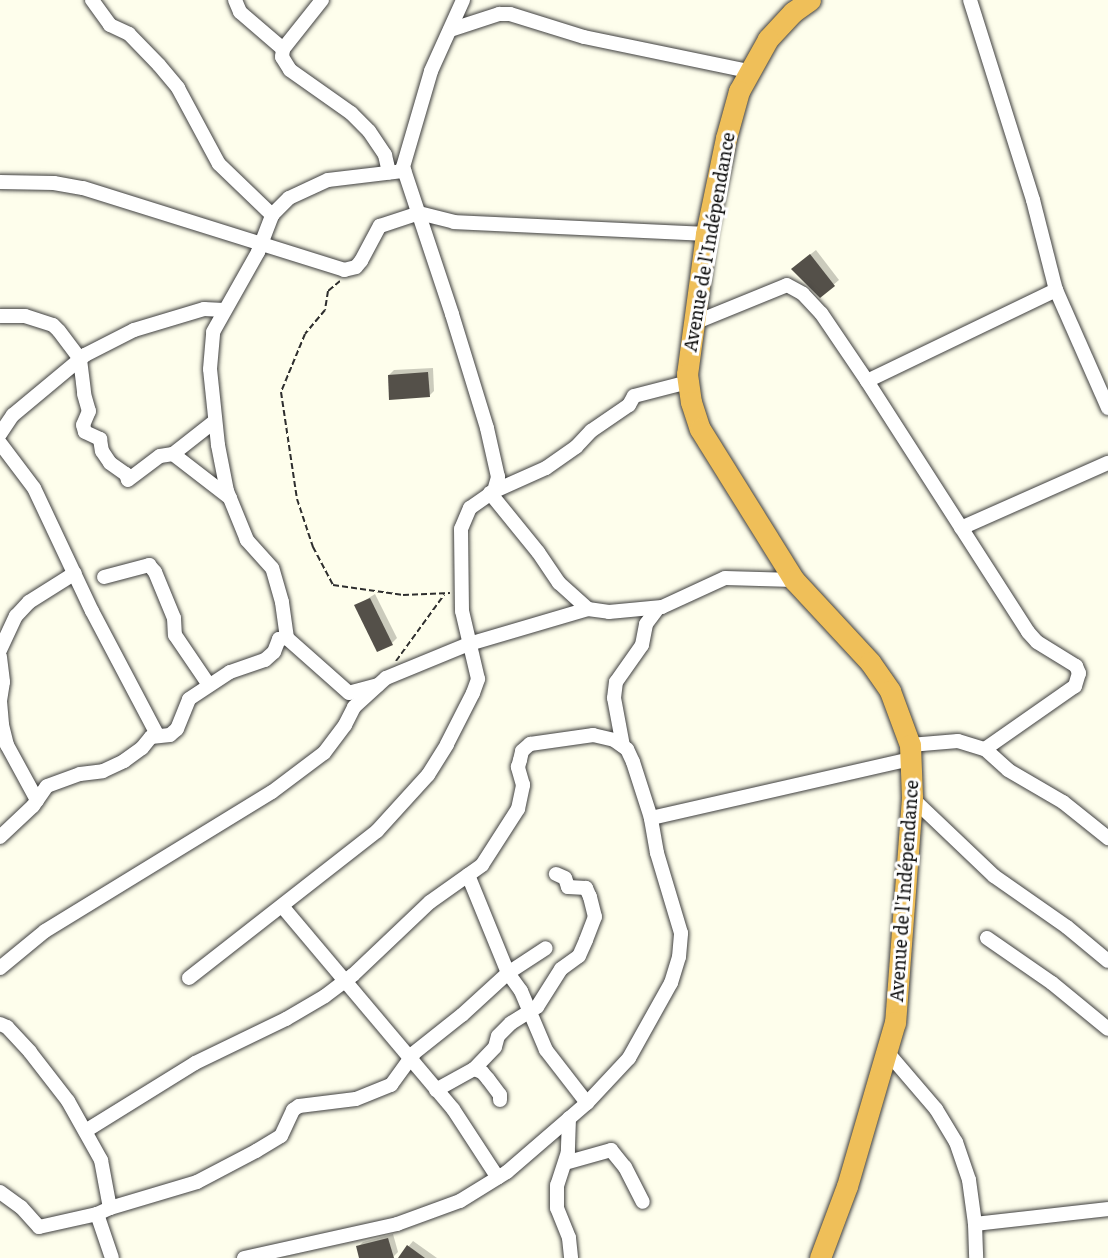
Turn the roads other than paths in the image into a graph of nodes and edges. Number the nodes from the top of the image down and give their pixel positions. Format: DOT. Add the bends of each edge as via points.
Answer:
graph roads {
  1 [pos="92,0"];
  2 [pos="235,0"];
  3 [pos="322,0"];
  4 [pos="463,0"];
  5 [pos="970,0"];
  6 [pos="799,4"];
  7 [pos="450,30"];
  8 [pos="283,49"];
  9 [pos="748,71"];
  10 [pos="404,171"];
  11 [pos="389,173"];
  12 [pos="0,183"];
  13 [pos="419,213"];
  14 [pos="272,215"];
  15 [pos="706,234"];
  16 [pos="260,243"];
  17 [pos="1056,290"];
  18 [pos="224,310"];
  19 [pos="0,316"];
  20 [pos="694,323"];
  21 [pos="80,359"];
  22 [pos="867,381"];
  23 [pos="688,382"];
  24 [pos="1108,408"];
  25 [pos="215,422"];
  26 [pos="0,434"];
  27 [pos="0,443"];
  28 [pos="173,454"];
  29 [pos="1108,463"];
  30 [pos="490,493"];
  31 [pos="230,498"];
  32 [pos="961,528"];
  33 [pos="75,573"];
  34 [pos="104,577"];
  35 [pos="794,580"];
  36 [pos="658,608"];
  37 [pos="588,609"];
  38 [pos="287,639"];
  39 [pos="469,644"];
  40 [pos="0,650"];
  41 [pos="0,657"];
  42 [pos="385,681"];
  43 [pos="208,685"];
  44 [pos="347,691"];
  45 [pos="350,714"];
  46 [pos="158,736"];
  47 [pos="623,746"];
  48 [pos="985,749"];
  49 [pos="911,752"];
  50 [pos="912,798"];
  51 [pos="37,800"];
  52 [pos="651,818"];
  53 [pos="0,837"];
  54 [pos="1108,838"];
  55 [pos="556,874"];
  56 [pos="468,875"];
  57 [pos="282,906"];
  58 [pos="987,939"];
  59 [pos="546,948"];
  60 [pos="1108,961"];
  61 [pos="0,968"];
  62 [pos="508,973"];
  63 [pos="189,978"];
  64 [pos="345,981"];
  65 [pos="529,1010"];
  66 [pos="0,1024"];
  67 [pos="1108,1029"];
  68 [pos="888,1053"];
  69 [pos="410,1059"];
  70 [pos="474,1069"];
  71 [pos="436,1090"];
  72 [pos="500,1100"];
  73 [pos="587,1103"];
  74 [pos="569,1118"];
  75 [pos="87,1130"];
  76 [pos="565,1163"];
  77 [pos="498,1178"];
  78 [pos="0,1192"];
  79 [pos="643,1202"];
  80 [pos="110,1208"];
  81 [pos="1108,1209"];
  82 [pos="97,1214"];
  83 [pos="975,1224"];
  84 [pos="112,1258"];
  85 [pos="244,1258"];
  86 [pos="571,1258"];
  87 [pos="820,1258"];
  88 [pos="976,1258"];
  1 -- 14 [label="street" via="110,25 129,34 159,65 178,88 219,164"];
  2 -- 8 [label="street" via="240,12"];
  3 -- 8 [label="street"];
  4 -- 7 [label="street"];
  5 -- 17 [label="street" via="1033,200"];
  6 -- 9 [label="highway, Avenue de l'Indépendance" via="768,39"];
  7 -- 9 [label="street" via="510,14 584,37"];
  7 -- 10 [label="street" via="431,70 407,147"];
  8 -- 11 [label="street" via="282,57 290,70 351,113 369,131 385,155"];
  9 -- 15 [label="highway, Avenue de l'Indépendance" via="726,138"];
  10 -- 11 [label="street"];
  10 -- 13 [label="street"];
  11 -- 14 [label="street" via="328,180 289,198"];
  12 -- 16 [label="street" via="54,183 83,188"];
  13 -- 15 [label="street" via="454,222"];
  13 -- 16 [label="street" via="380,226 361,261 344,270"];
  13 -- 30 [label="street" via="487,428 498,477"];
  14 -- 16 [label="street"];
  15 -- 20 [label="highway, Avenue de l'Indépendance"];
  16 -- 18 [label="street"];
  17 -- 22 [label="street"];
  17 -- 24 [label="street"];
  18 -- 21 [label="street" via="204,309 134,330"];
  18 -- 25 [label="street" via="213,332 210,369"];
  19 -- 21 [label="street" via="25,316 53,325"];
  20 -- 22 [label="street" via="787,285 803,294 821,313"];
  20 -- 23 [label="highway, Avenue de l'Indépendance" via="688,349"];
  21 -- 26 [label="street" via="13,415"];
  21 -- 28 [label="street" via="89,411 83,425 85,432 100,439 110,463 128,480 160,456"];
  22 -- 32 [label="street"];
  23 -- 30 [label="street" via="634,396 629,405 552,464"];
  23 -- 35 [label="highway, Avenue de l'Indépendance" via="700,429"];
  25 -- 28 [label="street"];
  25 -- 31 [label="street"];
  27 -- 33 [label="street" via="29,480"];
  28 -- 31 [label="street"];
  29 -- 32 [label="street"];
  30 -- 37 [label="street" via="559,583"];
  30 -- 39 [label="street" via="470,508 461,529 462,611"];
  31 -- 38 [label="street" via="247,540 272,568"];
  32 -- 48 [label="street" via="1028,632 1076,666 1079,674 1074,686"];
  33 -- 40 [label="street" via="29,602 16,616"];
  33 -- 46 [label="street"];
  34 -- 43 [label="street" via="149,565 174,618 175,635"];
  35 -- 36 [label="street" via="725,578"];
  35 -- 49 [label="highway, Avenue de l'Indépendance" via="870,662 890,691"];
  36 -- 37 [label="street" via="609,612"];
  36 -- 47 [label="street" via="646,624 642,645 616,682 614,698"];
  37 -- 39 [label="street"];
  38 -- 43 [label="street" via="279,639 274,652 265,660 241,667"];
  38 -- 44 [label="street"];
  39 -- 42 [label="street"];
  39 -- 57 [label="street" via="477,670 473,693 428,775 377,831"];
  41 -- 51 [label="street" via="6,745"];
  42 -- 44 [label="street"];
  42 -- 45 [label="street"];
  43 -- 46 [label="street" via="189,699 177,729 170,735"];
  44 -- 45 [label="street"];
  45 -- 61 [label="street" via="324,753 272,792 45,931"];
  46 -- 51 [label="street" via="103,771 80,774 47,786"];
  47 -- 52 [label="street" via="633,762"];
  47 -- 56 [label="street" via="594,735 530,744 519,760 523,786 518,809 488,857"];
  48 -- 49 [label="street" via="957,741"];
  48 -- 54 [label="street" via="1008,770 1063,802"];
  49 -- 50 [label="highway, Avenue de l'Indépendance"];
  49 -- 52 [label="street"];
  50 -- 60 [label="street" via="994,876 1068,927"];
  50 -- 68 [label="highway, Avenue de l'Indépendance" via="895,1022"];
  51 -- 53 [label="street"];
  52 -- 73 [label="street" via="657,853 681,933 679,957 671,983 629,1058"];
  55 -- 65 [label="street" via="565,878 568,887 586,888 595,917 579,956 561,969 537,1007"];
  56 -- 62 [label="street"];
  56 -- 64 [label="street" via="430,902"];
  57 -- 63 [label="street"];
  57 -- 64 [label="street"];
  58 -- 67 [label="street" via="1052,983"];
  59 -- 62 [label="street"];
  62 -- 65 [label="street"];
  62 -- 69 [label="street"];
  64 -- 69 [label="street"];
  64 -- 75 [label="street" via="286,1019 195,1063"];
  65 -- 70 [label="street" via="498,1036 495,1047"];
  65 -- 73 [label="street" via="546,1050"];
  66 -- 75 [label="street" via="30,1052"];
  68 -- 83 [label="street" via="936,1109 951,1134 969,1180"];
  68 -- 87 [label="highway, Avenue de l'Indépendance"];
  69 -- 71 [label="street"];
  69 -- 80 [label="street" via="391,1085 356,1099 308,1104 293,1110 281,1136 197,1182"];
  70 -- 71 [label="street"];
  70 -- 72 [label="street" via="488,1079"];
  71 -- 77 [label="street"];
  73 -- 74 [label="street"];
  74 -- 76 [label="street"];
  74 -- 77 [label="street"];
  75 -- 80 [label="street" via="101,1160"];
  76 -- 79 [label="street" via="611,1150 625,1167"];
  76 -- 86 [label="street" via="557,1185 557,1208 569,1238"];
  77 -- 85 [label="street" via="460,1201 397,1224"];
  78 -- 82 [label="street" via="39,1227"];
  80 -- 82 [label="street"];
  81 -- 83 [label="street"];
  82 -- 84 [label="street"];
  83 -- 88 [label="street"];
}
